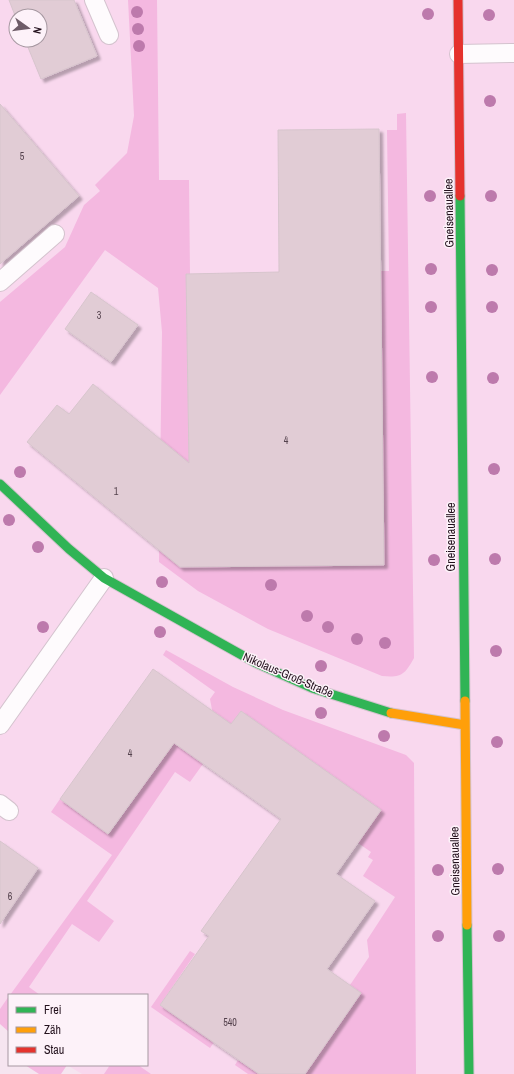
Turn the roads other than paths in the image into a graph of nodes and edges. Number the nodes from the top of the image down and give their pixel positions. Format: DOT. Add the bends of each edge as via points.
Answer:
graph roads {
  1 [pos="94,0"];
  2 [pos="458,0"];
  3 [pos="109,35"];
  4 [pos="514,53"];
  5 [pos="459,54"];
  6 [pos="55,234"];
  7 [pos="0,282"];
  8 [pos="0,484"];
  9 [pos="104,578"];
  10 [pos="0,725"];
  11 [pos="465,725"];
  12 [pos="469,1074"];
  1 -- 3 [label="lane"];
  2 -- 5 [label="main road, Gneisenauallee"];
  4 -- 5 [label="lane"];
  5 -- 11 [label="main road, Gneisenauallee"];
  6 -- 7 [label="lane"];
  8 -- 9 [label="main road, Nikolaus-Groß-Straße" via="68,549"];
  9 -- 10 [label="lane"];
  9 -- 11 [label="main road, Nikolaus-Groß-Straße" via="256,663 312,688 382,711"];
  11 -- 12 [label="main road, Gneisenauallee"];
}
